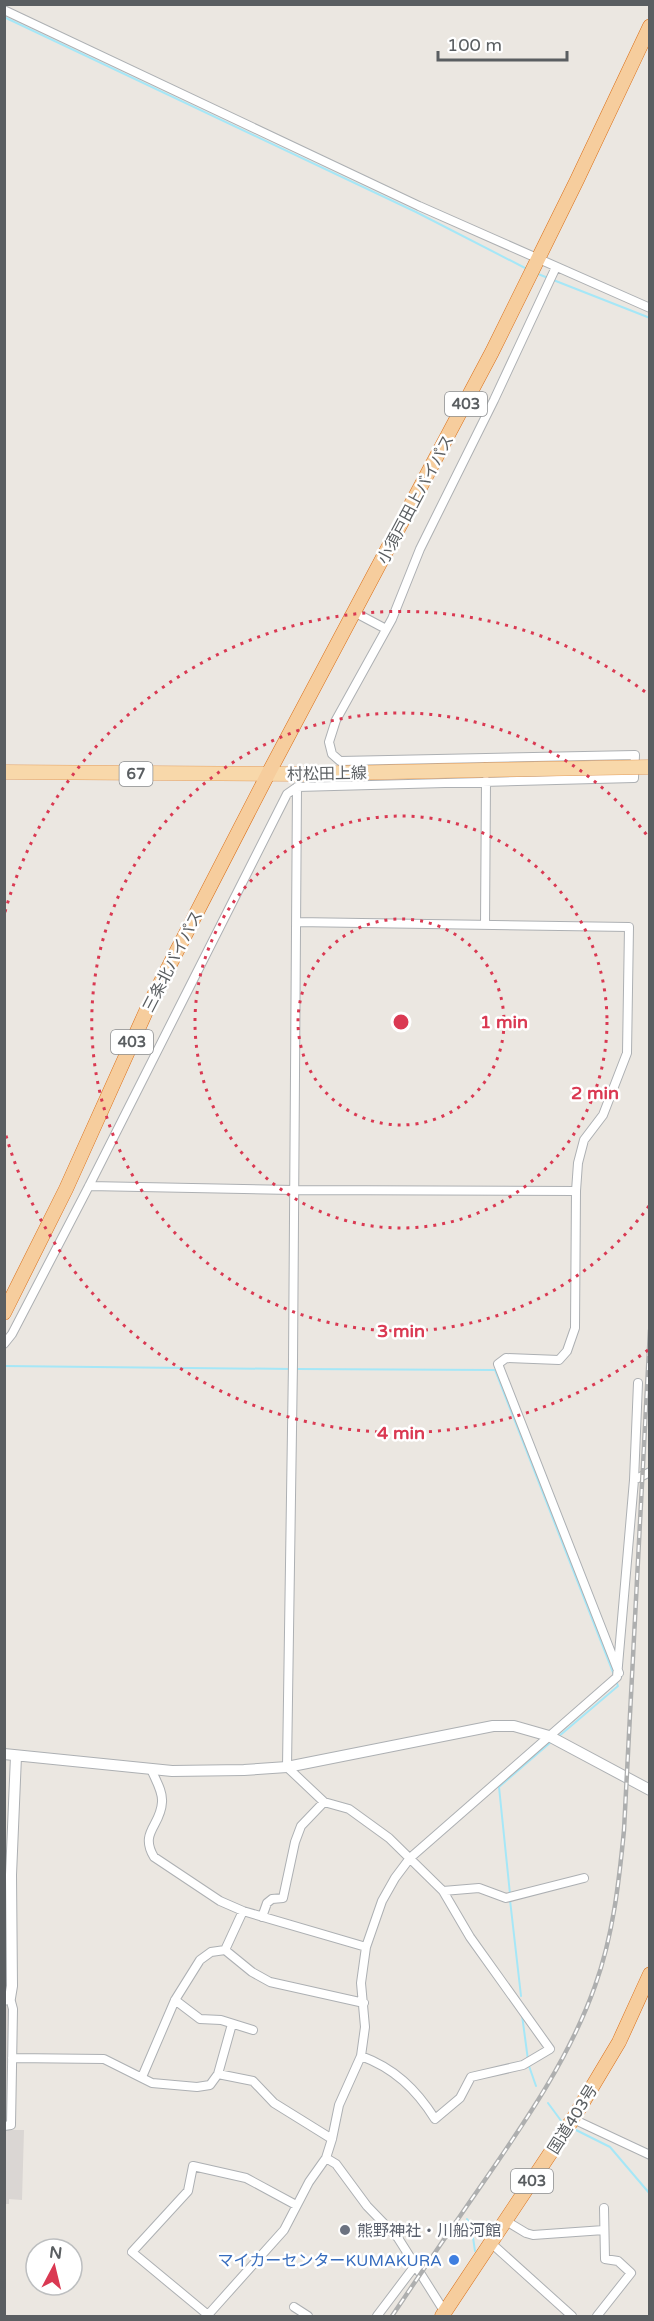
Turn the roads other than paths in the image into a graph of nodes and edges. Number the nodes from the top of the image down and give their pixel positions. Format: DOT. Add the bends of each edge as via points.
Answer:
graph roads {
  1 [pos="4,10"];
  2 [pos="650,26"];
  3 [pos="538,259"];
  4 [pos="556,267"];
  5 [pos="650,308"];
  6 [pos="354,612"];
  7 [pos="386,629"];
  8 [pos="650,767"];
  9 [pos="4,772"];
  10 [pos="268,774"];
  11 [pos="485,776"];
  12 [pos="297,787"];
  13 [pos="296,922"];
  14 [pos="484,925"];
  15 [pos="89,1186"];
  16 [pos="293,1190"];
  17 [pos="576,1191"];
  18 [pos="4,1313"];
  19 [pos="4,1344"];
  20 [pos="638,1383"];
  21 [pos="650,1472"];
  22 [pos="634,1480"];
  23 [pos="619,1673"];
  24 [pos="549,1736"];
  25 [pos="4,1754"];
  26 [pos="16,1756"];
  27 [pos="287,1767"];
  28 [pos="151,1769"];
  29 [pos="650,1790"];
  30 [pos="324,1802"];
  31 [pos="410,1858"];
  32 [pos="8,1875"];
  33 [pos="584,1878"];
  34 [pos="443,1891"];
  35 [pos="243,1911"];
  36 [pos="262,1917"];
  37 [pos="366,1947"];
  38 [pos="225,1950"];
  39 [pos="650,1974"];
  40 [pos="7,1999"];
  41 [pos="175,2000"];
  42 [pos="364,2003"];
  43 [pos="232,2024"];
  44 [pos="253,2030"];
  45 [pos="361,2056"];
  46 [pos="12,2058"];
  47 [pos="218,2074"];
  48 [pos="142,2078"];
  49 [pos="573,2119"];
  50 [pos="4,2126"];
  51 [pos="332,2139"];
  52 [pos="650,2155"];
  53 [pos="326,2158"];
  54 [pos="296,2205"];
  55 [pos="604,2208"];
  56 [pos="506,2221"];
  57 [pos="604,2230"];
  58 [pos="491,2243"];
  59 [pos="414,2267"];
  60 [pos="294,2307"];
  61 [pos="210,2315"];
  62 [pos="445,2315"];
  63 [pos="308,2316"];
  64 [pos="377,2316"];
  65 [pos="572,2316"];
  66 [pos="597,2316"];
  1 -- 3 [label="street"];
  2 -- 3 [label="highway, 小須戸田上バイパス / 403"];
  3 -- 4 [label="street"];
  3 -- 6 [label="highway, 小須戸田上バイパス / 403"];
  4 -- 5 [label="street"];
  4 -- 7 [label="street" via="420,549"];
  6 -- 7 [label="street"];
  6 -- 10 [label="highway, 小須戸田上バイパス / 403"];
  7 -- 11 [label="street" via="336,720 329,742 332,754 340,761 635,755 634,778"];
  8 -- 11 [label="main road, 村松田上線 / 67, bridge"];
  9 -- 10 [label="main road, 村松田上線 / 67"];
  10 -- 11 [label="main road, 村松田上線 / 67"];
  10 -- 18 [label="highway, 三条北バイパス / 403" via="148,1007 66,1189"];
  11 -- 12 [label="street"];
  11 -- 14 [label="street"];
  12 -- 13 [label="street"];
  12 -- 15 [label="street" via="287,794"];
  13 -- 14 [label="street"];
  13 -- 16 [label="street"];
  14 -- 17 [label="street" via="629,927 627,1053 603,1115 584,1140"];
  15 -- 16 [label="street"];
  15 -- 19 [label="street"];
  16 -- 17 [label="street"];
  16 -- 27 [label="street"];
  17 -- 23 [label="street" via="575,1328 567,1351 560,1360 506,1359 498,1364"];
  20 -- 22 [label="street"];
  21 -- 22 [label="street"];
  22 -- 23 [label="street"];
  23 -- 24 [label="street"];
  24 -- 27 [label="street" via="514,1726 493,1725"];
  24 -- 29 [label="street"];
  24 -- 31 [label="street"];
  25 -- 26 [label="street"];
  26 -- 28 [label="street"];
  26 -- 32 [label="street"];
  27 -- 28 [label="street"];
  27 -- 30 [label="street"];
  28 -- 35 [label="street" via="162,1800 147,1838 148,1848 154,1857 220,1901"];
  30 -- 31 [label="street" via="349,1809"];
  30 -- 36 [label="street" via="301,1826 283,1898 267,1903"];
  31 -- 34 [label="street"];
  31 -- 37 [label="street" via="382,1901"];
  32 -- 40 [label="street" via="12,1986"];
  33 -- 34 [label="street" via="506,1898 479,1888"];
  34 -- 45 [label="street" via="470,1937 550,2049 523,2065 471,2077 460,2098 435,2119 414,2089 398,2075"];
  35 -- 36 [label="street"];
  35 -- 38 [label="street"];
  36 -- 37 [label="street"];
  37 -- 42 [label="street" via="361,1983"];
  38 -- 41 [label="street" via="211,1952 200,1960"];
  38 -- 42 [label="street" via="270,1982"];
  39 -- 49 [label="highway, 国道403号 / 403" via="620,2042"];
  40 -- 46 [label="street" via="13,2009"];
  41 -- 43 [label="street" via="200,2019"];
  41 -- 48 [label="street"];
  42 -- 45 [label="street"];
  43 -- 44 [label="street"];
  43 -- 47 [label="street"];
  45 -- 51 [label="street" via="339,2105"];
  46 -- 48 [label="street" via="110,2060"];
  46 -- 50 [label="street" via="11,2125"];
  47 -- 48 [label="street" via="210,2085 197,2087 152,2083"];
  47 -- 51 [label="street" via="254,2081 274,2103"];
  49 -- 52 [label="street"];
  49 -- 56 [label="highway, 国道403号 / 403"];
  51 -- 53 [label="street"];
  53 -- 54 [label="street"];
  53 -- 59 [label="street" via="336,2164 367,2206 398,2238"];
  54 -- 61 [label="street" via="284,2230"];
  54 -- 61 [label="street" via="246,2178 193,2166 188,2191 132,2252"];
  55 -- 57 [label="street"];
  56 -- 57 [label="street" via="533,2235"];
  56 -- 58 [label="highway, 国道403号 / 403"];
  57 -- 66 [label="street" via="605,2259 618,2261 631,2273"];
  58 -- 62 [label="highway, 国道403号 / 403"];
  58 -- 65 [label="street"];
  59 -- 62 [label="street"];
  59 -- 64 [label="street"];
  60 -- 63 [label="street"];
}
